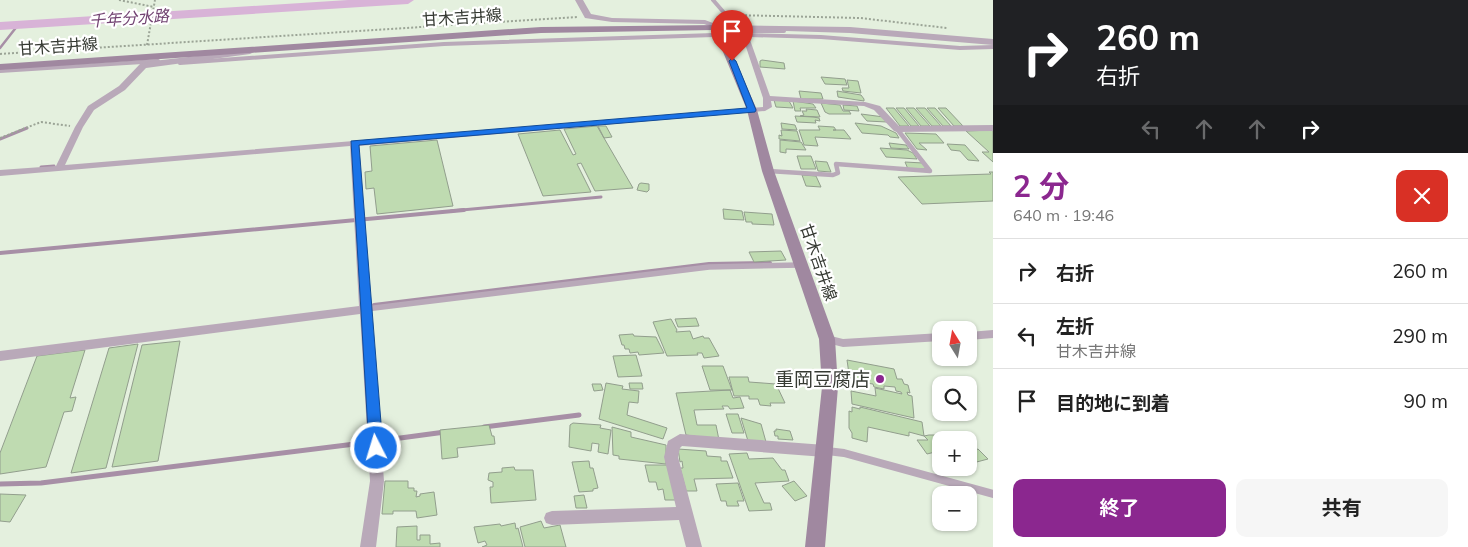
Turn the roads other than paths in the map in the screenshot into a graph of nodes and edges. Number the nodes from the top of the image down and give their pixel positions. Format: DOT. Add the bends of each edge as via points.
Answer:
graph roads {
  1 [pos="580,0"];
  2 [pos="713,0"];
  3 [pos="726,15"];
  4 [pos="856,31"];
  5 [pos="720,32"];
  6 [pos="746,35"];
  7 [pos="993,42"];
  8 [pos="993,47"];
  9 [pos="265,49"];
  10 [pos="180,60"];
  11 [pos="148,65"];
  12 [pos="0,67"];
  13 [pos="0,71"];
  14 [pos="767,98"];
  15 [pos="752,110"];
  16 [pos="993,128"];
  17 [pos="897,129"];
  18 [pos="354,143"];
  19 [pos="59,168"];
  20 [pos="768,171"];
  21 [pos="0,173"];
  22 [pos="359,220"];
  23 [pos="802,264"];
  24 [pos="366,309"];
  25 [pos="993,334"];
  26 [pos="978,335"];
  27 [pos="932,338"];
  28 [pos="827,339"];
  29 [pos="0,356"];
  30 [pos="825,451"];
  31 [pos="993,494"];
  32 [pos="684,513"];
  33 [pos="552,518"];
  34 [pos="368,547"];
  35 [pos="694,547"];
  36 [pos="815,547"];
  1 -- 5 [label="street" via="588,16 612,20 706,22"];
  2 -- 3 [label="lane"];
  4 -- 5 [label="street"];
  4 -- 6 [label="lane" via="747,31"];
  4 -- 7 [label="street"];
  5 -- 6 [label="lane"];
  5 -- 9 [label="main road, 甘木吉井線" via="541,30"];
  5 -- 11 [label="lane" via="444,44"];
  5 -- 15 [label="main road, 甘木吉井線"];
  6 -- 8 [label="street" via="840,38 960,48"];
  6 -- 14 [label="street"];
  9 -- 10 [label="street"];
  9 -- 12 [label="main road, 甘木吉井線"];
  10 -- 11 [label="street"];
  10 -- 13 [label="lane"];
  11 -- 19 [label="street" via="143,66 122,88 91,108"];
  14 -- 15 [label="street" via="768,107"];
  14 -- 17 [label="street" via="865,104 877,108"];
  15 -- 18 [label="street"];
  15 -- 20 [label="main road, 甘木吉井線"];
  16 -- 17 [label="street"];
  17 -- 20 [label="lane" via="923,157 930,171 836,164 838,173 833,175"];
  18 -- 19 [label="street"];
  18 -- 22 [label="street"];
  19 -- 21 [label="street"];
  20 -- 23 [label="main road, 甘木吉井線"];
  22 -- 24 [label="street"];
  23 -- 24 [label="lane" via="709,267"];
  23 -- 28 [label="main road, 甘木吉井線"];
  24 -- 29 [label="street"];
  24 -- 34 [label="street" via="377,481"];
  25 -- 26 [label="street"];
  27 -- 28 [label="street" via="843,343"];
  28 -- 30 [label="main road, 甘木吉井線" via="830,387"];
  30 -- 31 [label="lane" via="844,453"];
  30 -- 32 [label="street" via="680,440 673,445 671,456"];
  30 -- 36 [label="main road, 甘木吉井線"];
  32 -- 33 [label="street"];
  32 -- 35 [label="street"];
}
